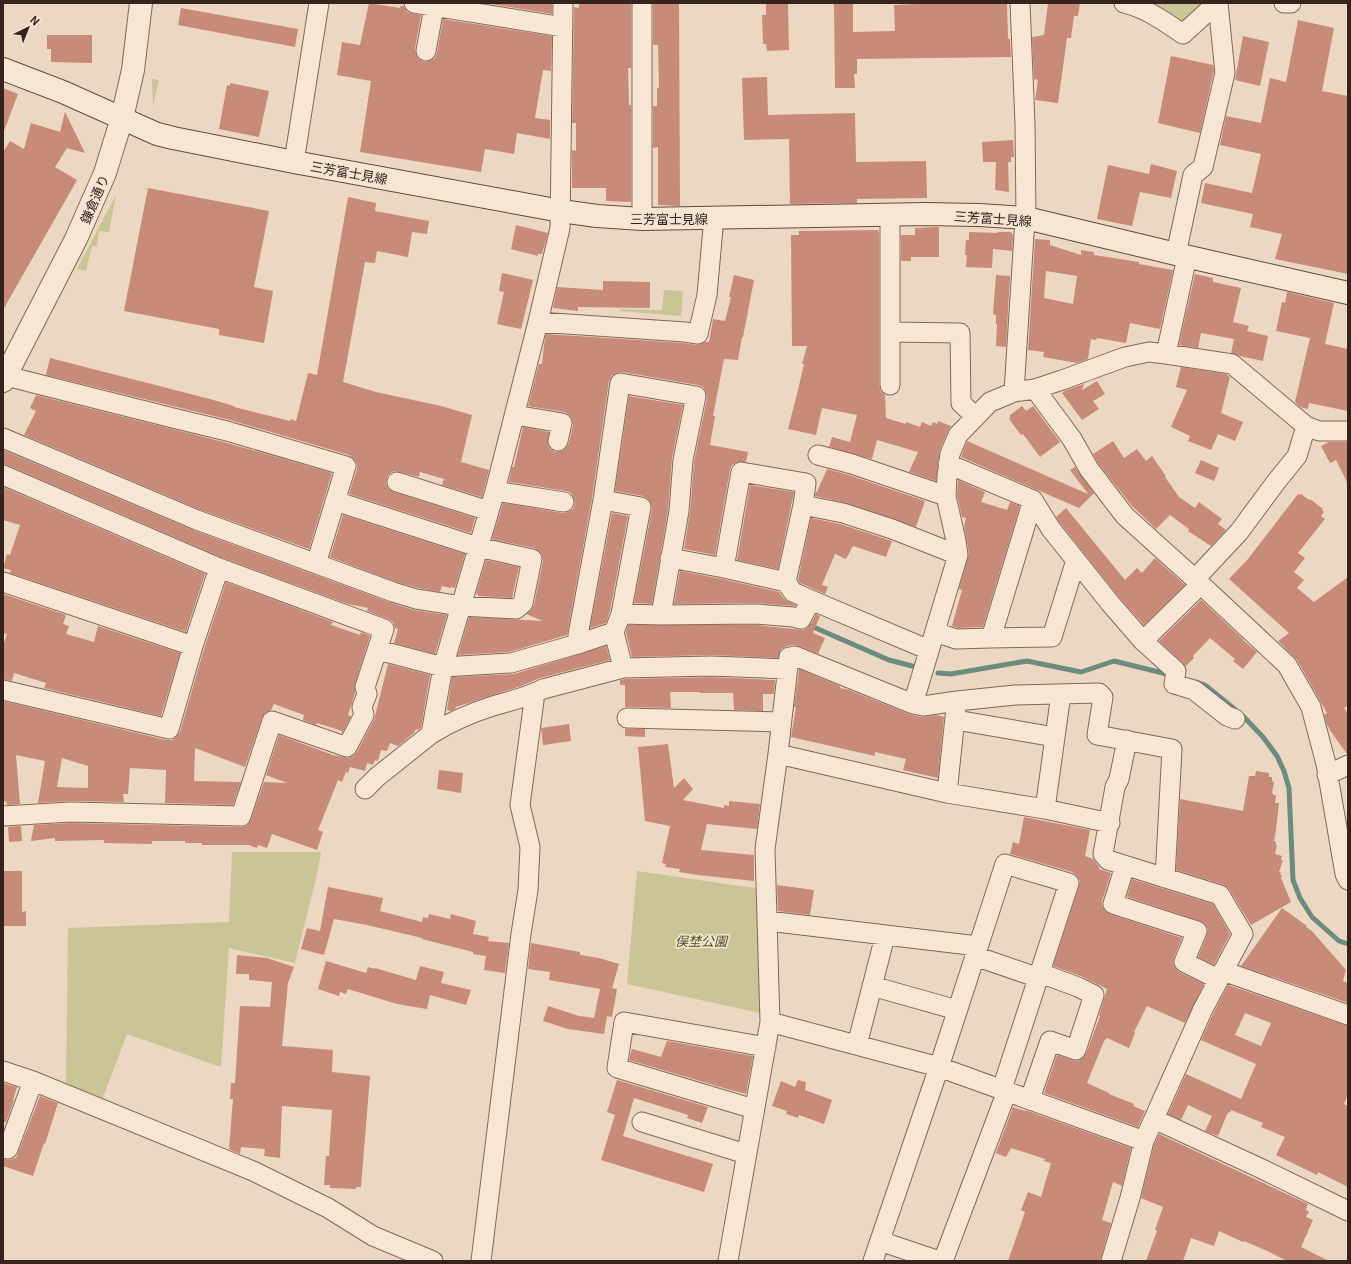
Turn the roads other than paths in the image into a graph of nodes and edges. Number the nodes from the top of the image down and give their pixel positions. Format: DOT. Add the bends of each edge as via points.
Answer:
graph roads {
  1 [pos="141,3"];
  2 [pos="319,3"];
  3 [pos="414,3"];
  4 [pos="563,3"];
  5 [pos="642,3"];
  6 [pos="1020,3"];
  7 [pos="1124,3"];
  8 [pos="1218,3"];
  9 [pos="1284,3"];
  10 [pos="1291,3"];
  11 [pos="434,7"];
  12 [pos="563,27"];
  13 [pos="426,52"];
  14 [pos="3,69"];
  15 [pos="122,118"];
  16 [pos="294,162"];
  17 [pos="561,210"];
  18 [pos="890,216"];
  19 [pos="714,217"];
  20 [pos="1026,218"];
  21 [pos="642,219"];
  22 [pos="1181,256"];
  23 [pos="1348,293"];
  24 [pos="538,322"];
  25 [pos="890,332"];
  26 [pos="1166,354"];
  27 [pos="4,378"];
  28 [pos="890,385"];
  29 [pos="1035,388"];
  30 [pos="1014,392"];
  31 [pos="515,415"];
  32 [pos="975,416"];
  33 [pos="1306,426"];
  34 [pos="1348,431"];
  35 [pos="3,438"];
  36 [pos="558,441"];
  37 [pos="818,455"];
  38 [pos="948,464"];
  39 [pos="3,475"];
  40 [pos="397,482"];
  41 [pos="495,491"];
  42 [pos="946,496"];
  43 [pos="603,500"];
  44 [pos="1033,500"];
  45 [pos="335,501"];
  46 [pos="564,502"];
  47 [pos="803,505"];
  48 [pos="489,511"];
  49 [pos="478,546"];
  50 [pos="958,555"];
  51 [pos="670,558"];
  52 [pos="1076,560"];
  53 [pos="316,564"];
  54 [pos="219,568"];
  55 [pos="724,568"];
  56 [pos="3,582"];
  57 [pos="786,582"];
  58 [pos="1198,582"];
  59 [pos="811,600"];
  60 [pos="461,606"];
  61 [pos="621,614"];
  62 [pos="661,615"];
  63 [pos="614,632"];
  64 [pos="935,632"];
  65 [pos="991,638"];
  66 [pos="1143,641"];
  67 [pos="580,643"];
  68 [pos="193,646"];
  69 [pos="378,650"];
  70 [pos="929,650"];
  71 [pos="443,667"];
  72 [pos="623,668"];
  73 [pos="788,669"];
  74 [pos="3,690"];
  75 [pos="535,693"];
  76 [pos="1061,694"];
  77 [pos="957,701"];
  78 [pos="913,704"];
  79 [pos="627,718"];
  80 [pos="1235,719"];
  81 [pos="956,720"];
  82 [pos="781,722"];
  83 [pos="431,734"];
  84 [pos="1055,737"];
  85 [pos="1127,740"];
  86 [pos="778,754"];
  87 [pos="1348,765"];
  88 [pos="1328,775"];
  89 [pos="365,789"];
  90 [pos="947,792"];
  91 [pos="1045,809"];
  92 [pos="3,816"];
  93 [pos="1110,823"];
  94 [pos="1125,866"];
  95 [pos="1346,870"];
  96 [pos="1165,878"];
  97 [pos="768,921"];
  98 [pos="885,936"];
  99 [pos="976,951"];
  100 [pos="1039,975"];
  101 [pos="1221,975"];
  102 [pos="872,986"];
  103 [pos="957,1010"];
  104 [pos="1348,1015"];
  105 [pos="770,1022"];
  106 [pos="857,1045"];
  107 [pos="766,1047"];
  108 [pos="938,1067"];
  109 [pos="3,1071"];
  110 [pos="33,1081"];
  111 [pos="1005,1090"];
  112 [pos="1030,1099"];
  113 [pos="754,1109"];
  114 [pos="1154,1119"];
  115 [pos="642,1122"];
  116 [pos="1144,1141"];
  117 [pos="8,1149"];
  118 [pos="746,1154"];
  119 [pos="1348,1211"];
  120 [pos="880,1241"];
  121 [pos="433,1261"];
  122 [pos="481,1261"];
  123 [pos="728,1261"];
  124 [pos="873,1261"];
  125 [pos="939,1261"];
  126 [pos="943,1261"];
  127 [pos="1111,1261"];
  1 -- 15 [label="main road, 鎌倉通り" via="133,70"];
  2 -- 16 [label="street"];
  3 -- 11 [label="street"];
  4 -- 12 [label="street"];
  5 -- 21 [label="street"];
  6 -- 20 [label="street"];
  7 -- 8 [label="street" via="1134,5 1183,34"];
  8 -- 22 [label="street" via="1225,73 1203,167 1192,175"];
  9 -- 10 [label="street"];
  11 -- 12 [label="street"];
  11 -- 13 [label="street"];
  12 -- 17 [label="street"];
  14 -- 15 [label="main road, 三芳富士見線"];
  15 -- 16 [label="main road, 三芳富士見線" via="157,134"];
  15 -- 27 [label="main road, 鎌倉通り" via="113,152 89,212"];
  16 -- 17 [label="main road, 三芳富士見線"];
  17 -- 21 [label="main road, 三芳富士見線"];
  17 -- 24 [label="street" via="560,228"];
  18 -- 19 [label="main road, 三芳富士見線"];
  18 -- 20 [label="main road, 三芳富士見線" via="925,214"];
  18 -- 25 [label="street"];
  19 -- 21 [label="main road, 三芳富士見線"];
  19 -- 24 [label="street" via="707,295 698,334"];
  20 -- 22 [label="main road, 三芳富士見線"];
  20 -- 30 [label="street"];
  22 -- 23 [label="main road, 三芳富士見線"];
  22 -- 26 [label="street"];
  24 -- 31 [label="street"];
  25 -- 28 [label="street"];
  25 -- 32 [label="street" via="960,333 960,403"];
  26 -- 29 [label="street" via="1148,352 1125,357"];
  26 -- 33 [label="street" via="1232,364"];
  27 -- 45 [label="street" via="227,431 346,466"];
  29 -- 30 [label="street"];
  29 -- 58 [label="street" via="1072,439 1089,469 1125,516"];
  30 -- 32 [label="street" via="990,402"];
  31 -- 36 [label="street" via="562,423"];
  31 -- 41 [label="street"];
  32 -- 38 [label="street" via="958,435"];
  33 -- 34 [label="street" via="1319,431"];
  33 -- 58 [label="street" via="1297,456"];
  35 -- 53 [label="street" via="148,500"];
  37 -- 42 [label="street"];
  38 -- 42 [label="street"];
  38 -- 44 [label="street"];
  39 -- 54 [label="street"];
  40 -- 48 [label="street"];
  41 -- 46 [label="street"];
  41 -- 48 [label="street"];
  42 -- 50 [label="street"];
  43 -- 51 [label="street" via="620,383 696,396 683,460 679,511"];
  43 -- 61 [label="street" via="641,507"];
  43 -- 67 [label="street" via="578,635"];
  44 -- 52 [label="street" via="1051,529"];
  44 -- 65 [label="street"];
  45 -- 49 [label="street"];
  45 -- 53 [label="street"];
  47 -- 50 [label="street" via="843,513"];
  47 -- 55 [label="street" via="806,484 741,472"];
  47 -- 57 [label="street"];
  48 -- 49 [label="street"];
  49 -- 60 [label="street"];
  49 -- 60 [label="street" via="532,559 522,603 516,609"];
  50 -- 64 [label="street"];
  51 -- 55 [label="street"];
  51 -- 62 [label="street"];
  52 -- 65 [label="street" via="1052,637"];
  52 -- 66 [label="street"];
  53 -- 60 [label="street" via="416,599"];
  54 -- 68 [label="street"];
  54 -- 69 [label="street" via="384,629"];
  55 -- 57 [label="street"];
  56 -- 68 [label="street"];
  57 -- 59 [label="street" via="793,592"];
  58 -- 66 [label="street"];
  58 -- 88 [label="street" via="1287,665 1311,707"];
  59 -- 62 [label="street" via="801,619 756,614"];
  59 -- 70 [label="street"];
  60 -- 71 [label="street"];
  61 -- 62 [label="street"];
  61 -- 63 [label="street"];
  63 -- 67 [label="street"];
  63 -- 72 [label="street"];
  64 -- 65 [label="street" via="956,639"];
  64 -- 70 [label="street"];
  66 -- 80 [label="street" via="1176,671 1174,684 1194,690 1227,716"];
  67 -- 71 [label="street" via="511,663"];
  68 -- 74 [label="street" via="169,729"];
  69 -- 71 [label="street"];
  69 -- 92 [label="street" via="365,687 367,694 362,707 364,715 347,747 272,721 241,816 71,812"];
  70 -- 78 [label="street"];
  71 -- 83 [label="street"];
  72 -- 73 [label="street" via="712,666"];
  72 -- 75 [label="street"];
  73 -- 78 [label="street" via="789,657 795,656"];
  73 -- 82 [label="street"];
  75 -- 83 [label="street" via="453,721"];
  75 -- 122 [label="street" via="520,805 530,847 528,890 520,934"];
  76 -- 77 [label="street" via="1015,695"];
  76 -- 84 [label="street"];
  76 -- 85 [label="street" via="1099,693 1103,697 1098,735"];
  77 -- 78 [label="street" via="923,706"];
  77 -- 81 [label="street"];
  79 -- 82 [label="street"];
  81 -- 84 [label="street"];
  81 -- 90 [label="street"];
  82 -- 86 [label="street"];
  83 -- 89 [label="street"];
  84 -- 91 [label="street"];
  85 -- 93 [label="street" via="1115,787"];
  85 -- 96 [label="street" via="1172,749"];
  86 -- 90 [label="street"];
  86 -- 97 [label="street" via="766,849"];
  87 -- 88 [label="street"];
  88 -- 95 [label="street"];
  90 -- 91 [label="street"];
  91 -- 93 [label="street"];
  93 -- 94 [label="street" via="1103,854 1108,860"];
  94 -- 96 [label="street"];
  94 -- 101 [label="street" via="1113,904 1197,932 1184,962"];
  96 -- 101 [label="street" via="1220,895 1243,934"];
  97 -- 98 [label="street"];
  97 -- 105 [label="street"];
  98 -- 99 [label="street"];
  98 -- 102 [label="street"];
  99 -- 100 [label="street"];
  99 -- 100 [label="street" via="1005,864 1069,883"];
  99 -- 103 [label="street"];
  100 -- 111 [label="street"];
  100 -- 112 [label="street" via="1078,987 1094,995 1076,1050 1050,1041"];
  101 -- 104 [label="street"];
  101 -- 114 [label="street"];
  102 -- 103 [label="street"];
  102 -- 106 [label="street"];
  103 -- 108 [label="street"];
  105 -- 106 [label="street"];
  105 -- 107 [label="street"];
  106 -- 108 [label="street"];
  107 -- 113 [label="street"];
  107 -- 113 [label="street" via="624,1022 618,1068"];
  108 -- 111 [label="street"];
  108 -- 120 [label="street"];
  109 -- 110 [label="street"];
  110 -- 117 [label="street"];
  110 -- 121 [label="street" via="253,1171 328,1208 373,1236"];
  111 -- 112 [label="street"];
  111 -- 126 [label="street"];
  112 -- 116 [label="street"];
  113 -- 118 [label="street"];
  114 -- 116 [label="street"];
  114 -- 119 [label="street"];
  115 -- 118 [label="street"];
  116 -- 127 [label="street"];
  118 -- 123 [label="street"];
  120 -- 124 [label="street"];
  120 -- 125 [label="street"];
}
